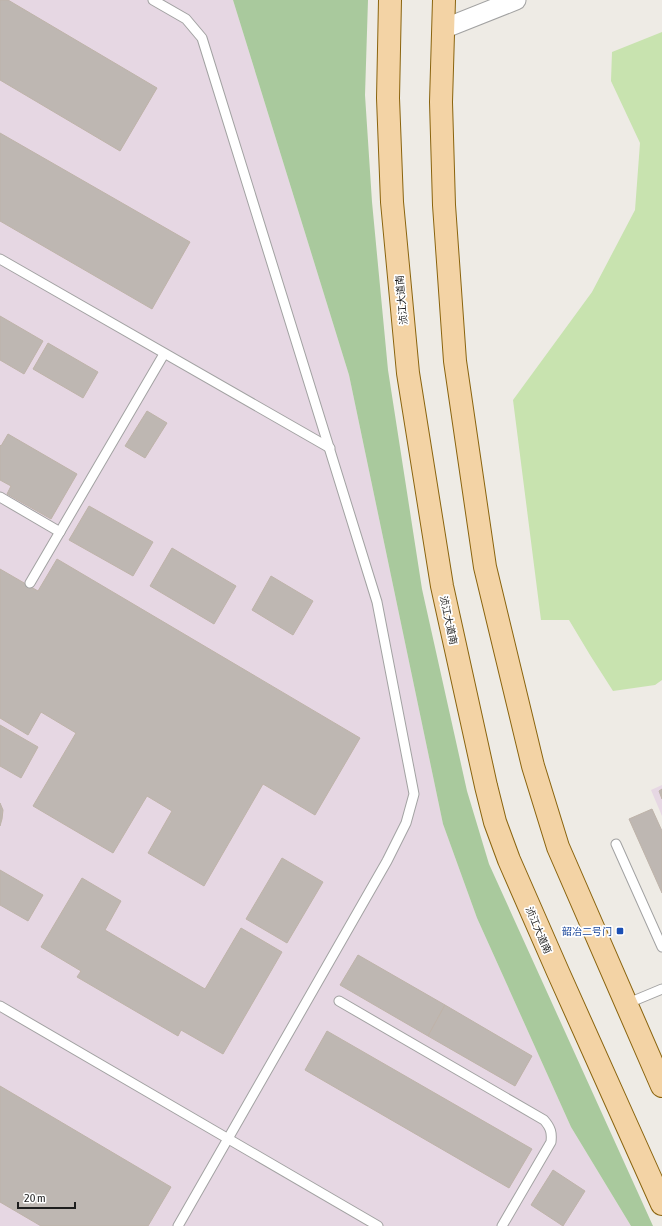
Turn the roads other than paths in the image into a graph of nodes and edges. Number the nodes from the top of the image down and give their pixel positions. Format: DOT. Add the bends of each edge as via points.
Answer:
graph roads {
  1 [pos="153,0"];
  2 [pos="390,0"];
  3 [pos="444,0"];
  4 [pos="516,0"];
  5 [pos="443,29"];
  6 [pos="0,259"];
  7 [pos="164,354"];
  8 [pos="330,448"];
  9 [pos="0,497"];
  10 [pos="60,532"];
  11 [pos="30,583"];
  12 [pos="616,844"];
  13 [pos="662,947"];
  14 [pos="662,990"];
  15 [pos="339,1001"];
  16 [pos="625,1004"];
  17 [pos="0,1006"];
  18 [pos="662,1086"];
  19 [pos="228,1140"];
  20 [pos="662,1204"];
  21 [pos="178,1226"];
  22 [pos="378,1226"];
  23 [pos="502,1226"];
  1 -- 8 [label="lane" via="186,19 202,38"];
  2 -- 20 [label="main road, 浈江大道南" via="388,98 392,202 408,373 442,586 486,786 509,860"];
  3 -- 5 [label="main road"];
  4 -- 5 [label="street"];
  5 -- 16 [label="main road" via="441,102 444,205 455,361 485,567 533,766 558,847"];
  6 -- 7 [label="lane"];
  7 -- 8 [label="lane"];
  7 -- 10 [label="lane"];
  8 -- 19 [label="lane" via="377,602 414,794 406,823 387,861"];
  9 -- 10 [label="lane"];
  10 -- 11 [label="lane"];
  12 -- 13 [label="lane"];
  14 -- 16 [label="lane"];
  15 -- 23 [label="lane" via="544,1120 550,1127 551,1142"];
  16 -- 18 [label="main road"];
  17 -- 19 [label="lane"];
  19 -- 21 [label="lane"];
  19 -- 22 [label="lane"];
}
